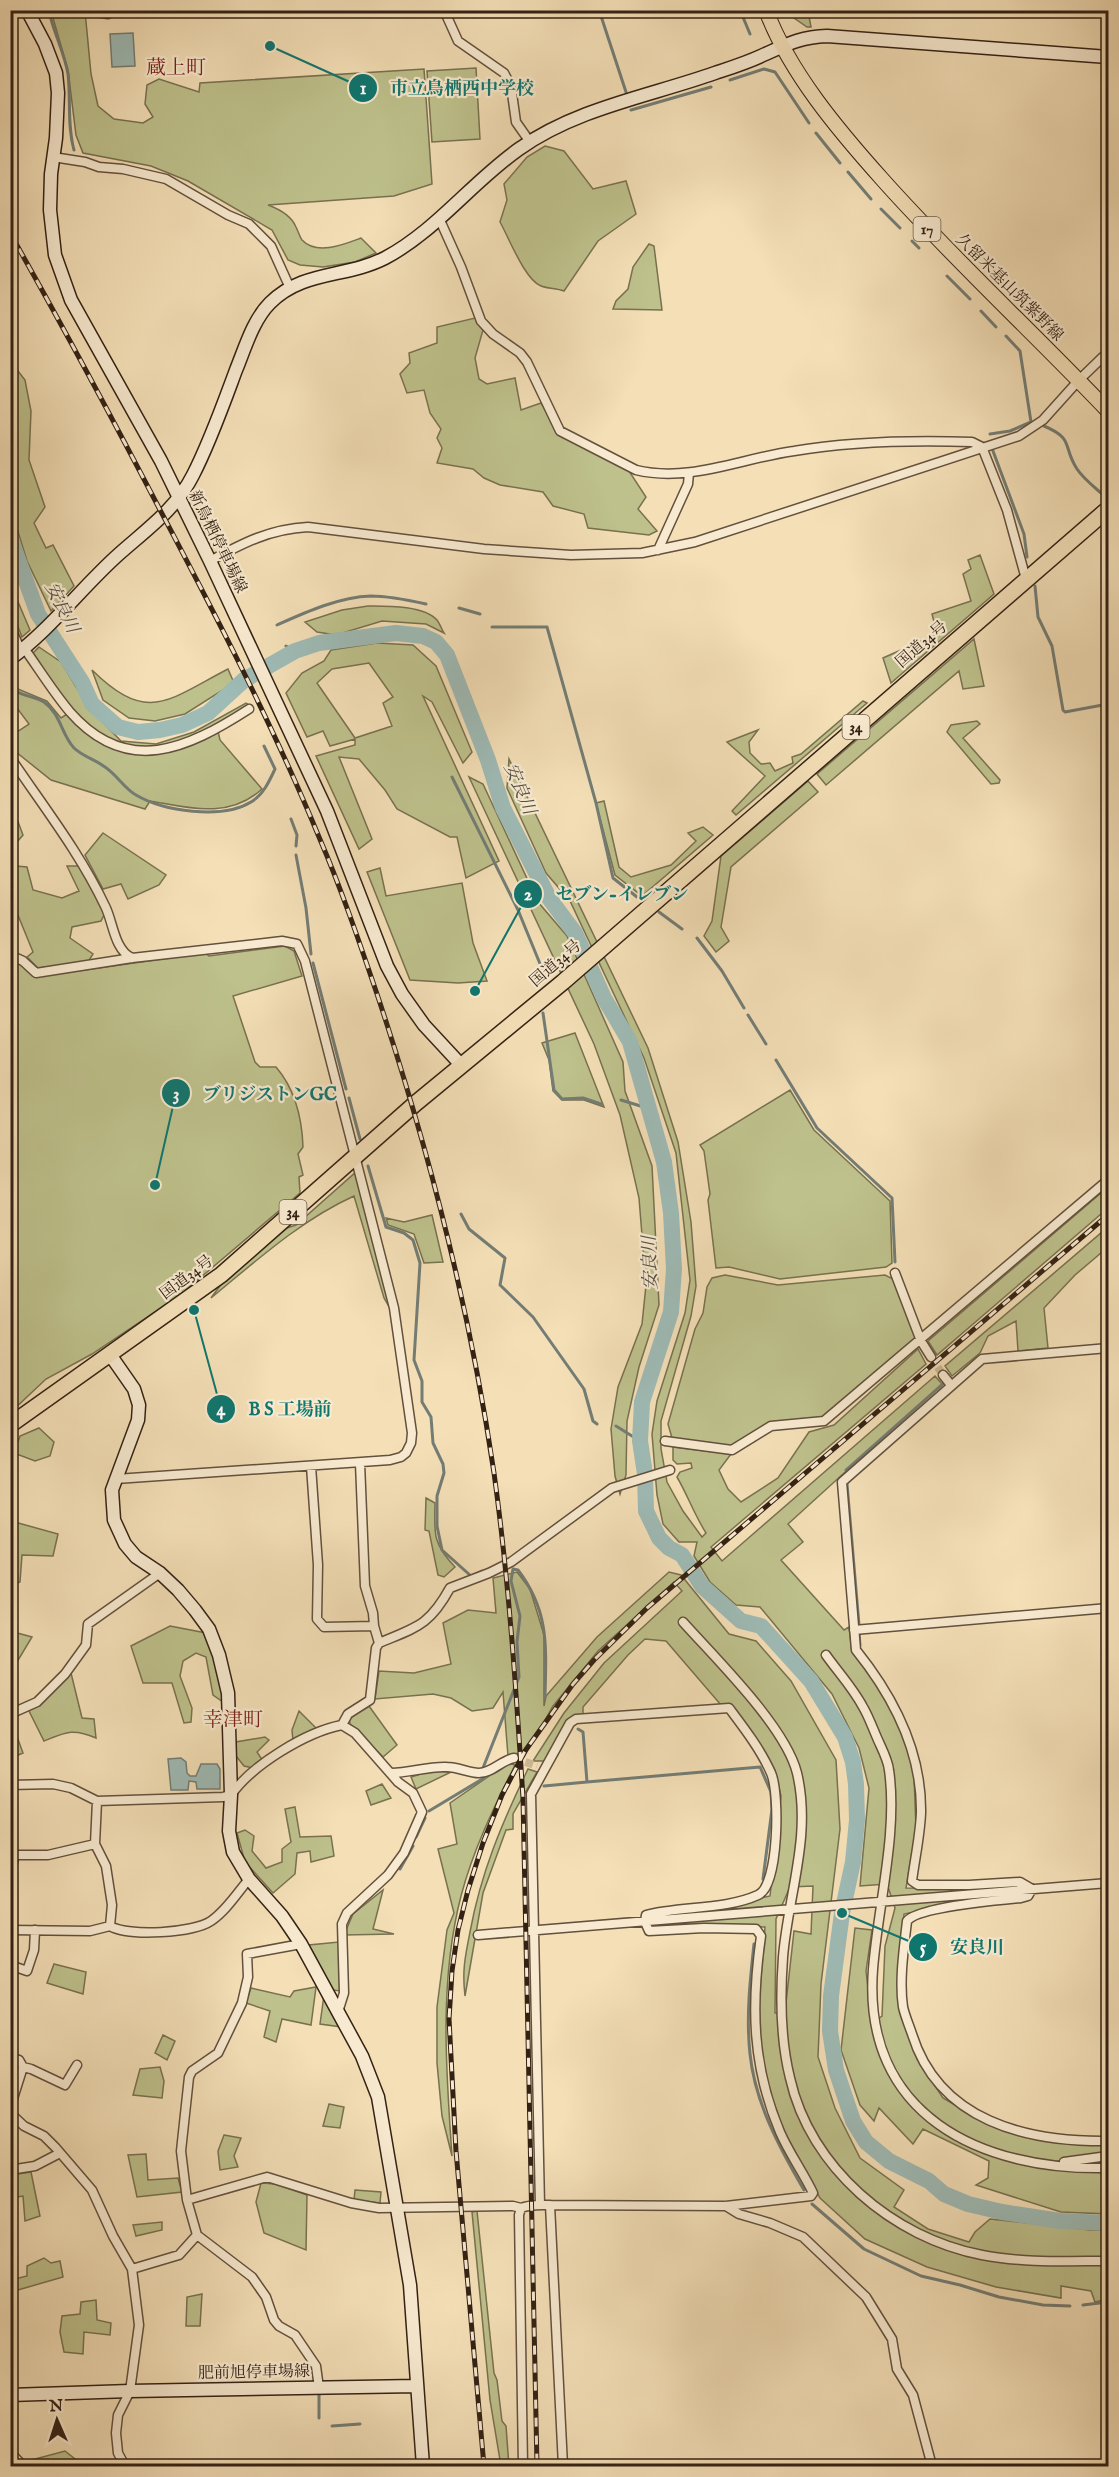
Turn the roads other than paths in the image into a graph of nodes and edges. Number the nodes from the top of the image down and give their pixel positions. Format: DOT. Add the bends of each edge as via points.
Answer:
graph roads {
  1 [pos="86,10"];
  2 [pos="444,10"];
  3 [pos="766,10"];
  4 [pos="28,12"];
  5 [pos="108,14"];
  6 [pos="783,45"];
  7 [pos="1108,57"];
  8 [pos="530,142"];
  9 [pos="53,157"];
  10 [pos="439,218"];
  11 [pos="290,288"];
  12 [pos="1108,352"];
  13 [pos="1079,380"];
  14 [pos="1108,411"];
  15 [pos="982,447"];
  16 [pos="689,474"];
  17 [pos="178,499"];
  18 [pos="1108,509"];
  19 [pos="658,550"];
  20 [pos="210,561"];
  21 [pos="1026,579"];
  22 [pos="10,626"];
  23 [pos="18,653"];
  24 [pos="249,710"];
  25 [pos="10,757"];
  26 [pos="10,956"];
  27 [pos="132,958"];
  28 [pos="462,1066"];
  29 [pos="355,1158"];
  30 [pos="1108,1180"];
  31 [pos="895,1274"];
  32 [pos="921,1341"];
  33 [pos="1108,1348"];
  34 [pos="111,1356"];
  35 [pos="932,1357"];
  36 [pos="943,1375"];
  37 [pos="951,1385"];
  38 [pos="10,1425"];
  39 [pos="665,1441"];
  40 [pos="360,1463"];
  41 [pos="311,1466"];
  42 [pos="668,1471"];
  43 [pos="116,1479"];
  44 [pos="159,1573"];
  45 [pos="1108,1608"];
  46 [pos="683,1622"];
  47 [pos="374,1626"];
  48 [pos="854,1630"];
  49 [pos="379,1643"];
  50 [pos="826,1654"];
  51 [pos="10,1714"];
  52 [pos="342,1725"];
  53 [pos="514,1758"];
  54 [pos="390,1773"];
  55 [pos="10,1785"];
  56 [pos="231,1795"];
  57 [pos="97,1801"];
  58 [pos="95,1844"];
  59 [pos="10,1874"];
  60 [pos="249,1879"];
  61 [pos="1108,1883"];
  62 [pos="1032,1889"];
  63 [pos="879,1902"];
  64 [pos="793,1910"];
  65 [pos="645,1922"];
  66 [pos="110,1926"];
  67 [pos="10,1930"];
  68 [pos="35,1930"];
  69 [pos="535,1931"];
  70 [pos="478,1935"];
  71 [pos="301,1944"];
  72 [pos="10,1965"];
  73 [pos="338,2012"];
  74 [pos="10,2057"];
  75 [pos="77,2065"];
  76 [pos="23,2067"];
  77 [pos="10,2108"];
  78 [pos="10,2113"];
  79 [pos="1108,2140"];
  80 [pos="60,2153"];
  81 [pos="1108,2156"];
  82 [pos="1052,2164"];
  83 [pos="1108,2168"];
  84 [pos="10,2170"];
  85 [pos="187,2200"];
  86 [pos="540,2205"];
  87 [pos="550,2205"];
  88 [pos="726,2206"];
  89 [pos="396,2207"];
  90 [pos="521,2208"];
  91 [pos="197,2235"];
  92 [pos="1108,2261"];
  93 [pos="132,2269"];
  94 [pos="417,2386"];
  95 [pos="319,2388"];
  96 [pos="130,2391"];
  97 [pos="10,2395"];
  98 [pos="10,2452"];
  99 [pos="23,2466"];
  100 [pos="125,2466"];
  101 [pos="423,2466"];
  102 [pos="523,2466"];
  103 [pos="563,2466"];
  104 [pos="932,2466"];
  1 -- 5 [label="street"];
  2 -- 8 [label="street" via="458,41 504,73 511,86 516,122"];
  3 -- 6 [label="main road, 久留米基山筑紫野線 / 17"];
  4 -- 9 [label="street, 新鳥栖停車場線" via="56,73"];
  6 -- 7 [label="street" via="807,37 827,36"];
  6 -- 8 [label="street" via="552,128"];
  6 -- 13 [label="main road, 久留米基山筑紫野線 / 17" via="800,77 845,138 929,232"];
  8 -- 10 [label="street"];
  9 -- 11 [label="street" via="166,179 249,224 271,246"];
  9 -- 17 [label="street, 新鳥栖停車場線" via="52,240 71,300 161,461"];
  10 -- 11 [label="street" via="385,258 311,278"];
  10 -- 16 [label="street" via="481,321 527,362 560,430 636,470"];
  11 -- 17 [label="street" via="269,304 249,338 193,476"];
  12 -- 13 [label="street"];
  13 -- 14 [label="main road, 久留米基山筑紫野線 / 17"];
  13 -- 15 [label="street" via="1034,428"];
  15 -- 16 [label="street" via="972,442 857,443 791,451"];
  15 -- 19 [label="street" via="695,542"];
  15 -- 21 [label="street" via="1007,510"];
  16 -- 19 [label="street"];
  17 -- 20 [label="street, 新鳥栖停車場線"];
  17 -- 23 [label="street"];
  18 -- 21 [label="highway, 国道34号 / 34"];
  19 -- 20 [label="street" via="624,555 534,553 308,527 280,529"];
  20 -- 28 [label="street, 新鳥栖停車場線" via="327,811 387,966 419,1017"];
  21 -- 28 [label="highway, 国道34号 / 34"];
  22 -- 23 [label="street"];
  23 -- 24 [label="street" via="86,728 107,742 138,752 183,745"];
  25 -- 27 [label="street" via="87,871 107,908 122,950"];
  26 -- 27 [label="street" via="36,973"];
  27 -- 29 [label="street" via="282,940 297,944 305,961"];
  28 -- 29 [label="highway, 国道34号 / 34"];
  29 -- 34 [label="highway, 国道34号 / 34" via="221,1275"];
  29 -- 40 [label="street" via="394,1308 412,1433 411,1443 401,1457"];
  30 -- 32 [label="street"];
  31 -- 32 [label="street"];
  32 -- 35 [label="street"];
  32 -- 39 [label="street" via="824,1421 771,1426 732,1450"];
  33 -- 37 [label="street" via="982,1359"];
  34 -- 38 [label="highway, 国道34号 / 34"];
  34 -- 43 [label="street" via="134,1389 139,1405 138,1420"];
  36 -- 37 [label="street"];
  37 -- 48 [label="street" via="842,1482"];
  40 -- 41 [label="street"];
  40 -- 47 [label="street" via="365,1586"];
  41 -- 43 [label="street"];
  41 -- 47 [label="street" via="318,1565 317,1619 324,1627"];
  42 -- 49 [label="street" via="612,1488 511,1562 450,1588 438,1610 423,1624"];
  43 -- 44 [label="street" via="112,1506 118,1532 136,1557"];
  44 -- 51 [label="street" via="88,1624 86,1645 65,1674 37,1701"];
  44 -- 56 [label="street" via="209,1629 219,1655 228,1694"];
  45 -- 48 [label="street"];
  46 -- 64 [label="street" via="763,1712 796,1771 802,1838"];
  47 -- 49 [label="street"];
  48 -- 62 [label="street" via="856,1650 873,1671 903,1726 917,1771 921,1810 914,1884 1020,1882"];
  49 -- 52 [label="street" via="370,1700 348,1714"];
  50 -- 63 [label="street" via="863,1706 889,1767 892,1807"];
  52 -- 54 [label="street" via="355,1733"];
  52 -- 56 [label="street" via="287,1748"];
  53 -- 54 [label="street" via="479,1773 449,1767"];
  54 -- 73 [label="street" via="414,1793 422,1812 404,1853 388,1875 347,1913 342,1924 344,1993"];
  55 -- 57 [label="street" via="53,1784"];
  56 -- 57 [label="street"];
  56 -- 60 [label="street" via="231,1843"];
  57 -- 58 [label="street"];
  58 -- 59 [label="street" via="48,1855 15,1855"];
  58 -- 66 [label="street" via="106,1866 112,1905"];
  60 -- 66 [label="street" via="211,1921 191,1929 133,1931"];
  60 -- 71 [label="street"];
  61 -- 62 [label="street"];
  62 -- 63 [label="street"];
  62 -- 79 [label="street" via="1021,1898 910,1917 904,1946 903,2008 919,2057 946,2093 967,2109 1011,2129 1037,2135"];
  63 -- 64 [label="street"];
  63 -- 82 [label="street" via="874,2011 885,2061 899,2085 915,2106 959,2138 1018,2159"];
  64 -- 65 [label="street"];
  64 -- 92 [label="street" via="783,1954 783,2042 790,2080 803,2117 839,2172 896,2222 947,2246 984,2256"];
  65 -- 69 [label="street"];
  65 -- 69 [label="street" via="646,1915 740,1900 766,1889 777,1790 772,1773 729,1708 576,1719 570,1723 541,1766 531,1794"];
  65 -- 88 [label="street" via="649,1931 756,1929 761,1936 754,2036 770,2105 813,2193"];
  66 -- 68 [label="street" via="90,1931"];
  67 -- 68 [label="street"];
  68 -- 72 [label="street" via="27,1971"];
  69 -- 70 [label="street"];
  69 -- 86 [label="street"];
  71 -- 73 [label="street"];
  71 -- 85 [label="street" via="247,1954 248,1977 242,2003 218,2053 189,2077 181,2151"];
  73 -- 89 [label="street" via="370,2072 378,2097"];
  74 -- 76 [label="street" via="19,2060"];
  75 -- 76 [label="street" via="64,2085"];
  76 -- 77 [label="street"];
  78 -- 80 [label="street" via="44,2136"];
  80 -- 84 [label="street" via="35,2166"];
  80 -- 93 [label="street" via="92,2190"];
  81 -- 82 [label="street"];
  82 -- 83 [label="street"];
  85 -- 89 [label="street" via="267,2177 351,2203"];
  85 -- 91 [label="street"];
  86 -- 87 [label="street"];
  86 -- 90 [label="street"];
  87 -- 88 [label="street"];
  87 -- 103 [label="street"];
  88 -- 104 [label="street" via="802,2237 866,2297 892,2339 897,2369 914,2395"];
  89 -- 90 [label="street"];
  89 -- 94 [label="street" via="410,2285"];
  90 -- 102 [label="street"];
  91 -- 93 [label="street" via="179,2255"];
  91 -- 95 [label="street" via="252,2277 266,2297 274,2320 295,2335 316,2366"];
  93 -- 96 [label="street" via="139,2325"];
  94 -- 95 [label="street, 肥前旭停車場線"];
  94 -- 101 [label="street"];
  95 -- 96 [label="street, 肥前旭停車場線"];
  96 -- 97 [label="street, 肥前旭停車場線"];
  96 -- 100 [label="street" via="118,2415 116,2433 118,2453"];
  98 -- 99 [label="street"];
}
